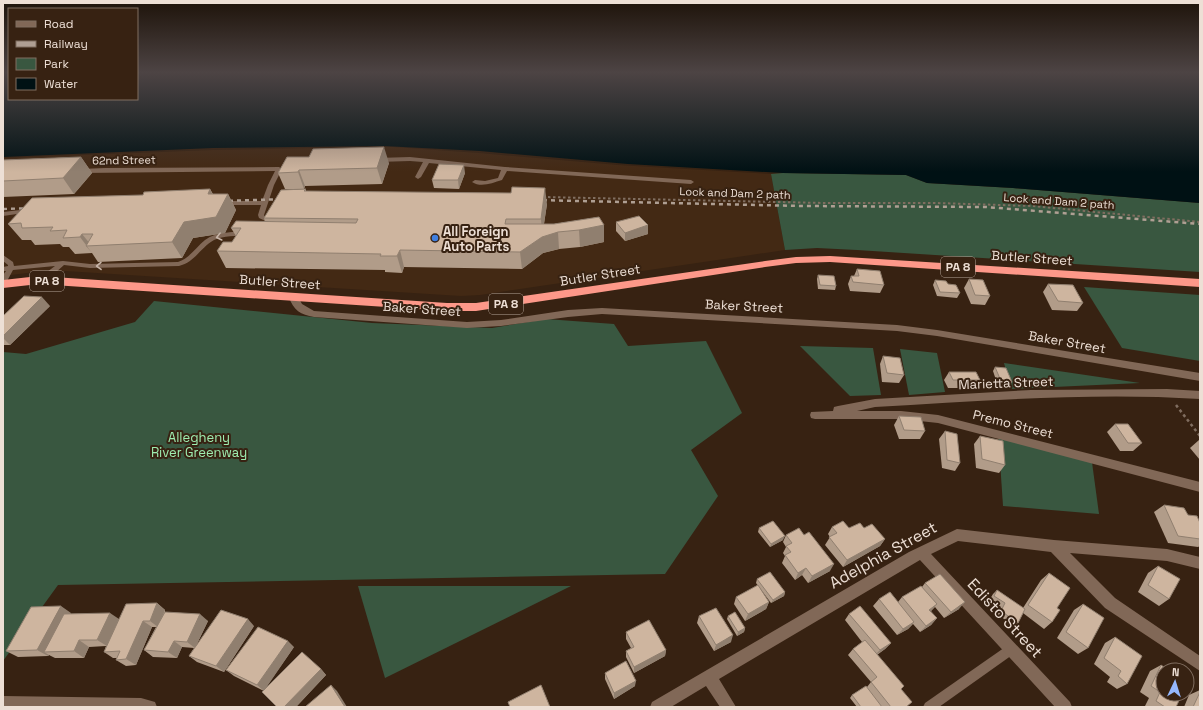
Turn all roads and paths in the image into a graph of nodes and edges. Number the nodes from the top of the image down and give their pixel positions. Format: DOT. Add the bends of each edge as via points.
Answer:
graph roads {
  1 [pos="374,160"];
  2 [pos="427,161"];
  3 [pos="505,169"];
  4 [pos="71,171"];
  5 [pos="418,177"];
  6 [pos="475,182"];
  7 [pos="690,182"];
  8 [pos="541,197"];
  9 [pos="265,203"];
  10 [pos="211,204"];
  11 [pos="34,211"];
  12 [pos="3,214"];
  13 [pos="1200,222"];
  14 [pos="272,229"];
  15 [pos="249,232"];
  16 [pos="3,257"];
  17 [pos="63,263"];
  18 [pos="11,268"];
  19 [pos="3,269"];
  20 [pos="42,280"];
  21 [pos="3,283"];
  22 [pos="1200,283"];
  23 [pos="294,297"];
  24 [pos="1200,377"];
  25 [pos="1167,393"];
  26 [pos="1200,395"];
  27 [pos="814,415"];
  28 [pos="1200,436"];
  29 [pos="1200,487"];
  30 [pos="1054,546"];
  31 [pos="921,552"];
  32 [pos="1200,563"];
  33 [pos="1011,649"];
  34 [pos="1200,664"];
  35 [pos="709,677"];
  36 [pos="3,704"];
  37 [pos="150,707"];
  38 [pos="657,707"];
  39 [pos="728,707"];
  40 [pos="929,707"];
  41 [pos="1065,707"];
  1 -- 2 [label="lane"];
  2 -- 3 [label="lane"];
  2 -- 5 [label="lane"];
  3 -- 6 [label="lane" via="500,179 485,183"];
  3 -- 7 [label="lane"];
  4 -- 9 [label="lane, 62nd Street" via="283,168 271,185"];
  8 -- 13 [label="path, Lock and Dam 2 path" via="1026,206"];
  9 -- 10 [label="lane"];
  9 -- 14 [label="lane" via="262,218 274,223"];
  11 -- 12 [label="lane"];
  15 -- 17 [label="lane, one-way" via="211,239 191,259 179,264 90,266"];
  16 -- 18 [label="lane" via="11,264"];
  17 -- 18 [label="lane"];
  17 -- 20 [label="lane"];
  18 -- 19 [label="lane"];
  18 -- 21 [label="lane"];
  20 -- 21 [label="highway, Butler Street / PA 8"];
  20 -- 23 [label="highway, Butler Street / PA 8"];
  22 -- 23 [label="highway, Butler Street / PA 8" via="818,259 765,264 489,306 447,307"];
  23 -- 24 [label="street, Baker Street" via="301,310 314,314 467,325 493,324 562,313 602,311 897,328"];
  25 -- 26 [label="street, Marietta Street"];
  25 -- 27 [label="street, Marietta Street" via="1031,394 875,403"];
  25 -- 28 [label="path"];
  27 -- 29 [label="street, Premo Street" via="901,415 938,419"];
  30 -- 31 [label="street, Adelphia Street" via="957,535"];
  30 -- 32 [label="street, Adelphia Street" via="1166,554"];
  30 -- 34 [label="street" via="1110,603"];
  31 -- 33 [label="street, Edisto Street"];
  31 -- 35 [label="street, Adelphia Street"];
  33 -- 40 [label="lane"];
  33 -- 41 [label="street, Edisto Street"];
  35 -- 38 [label="street, Adelphia Street"];
  35 -- 39 [label="street"];
  36 -- 37 [label="street"];
}
